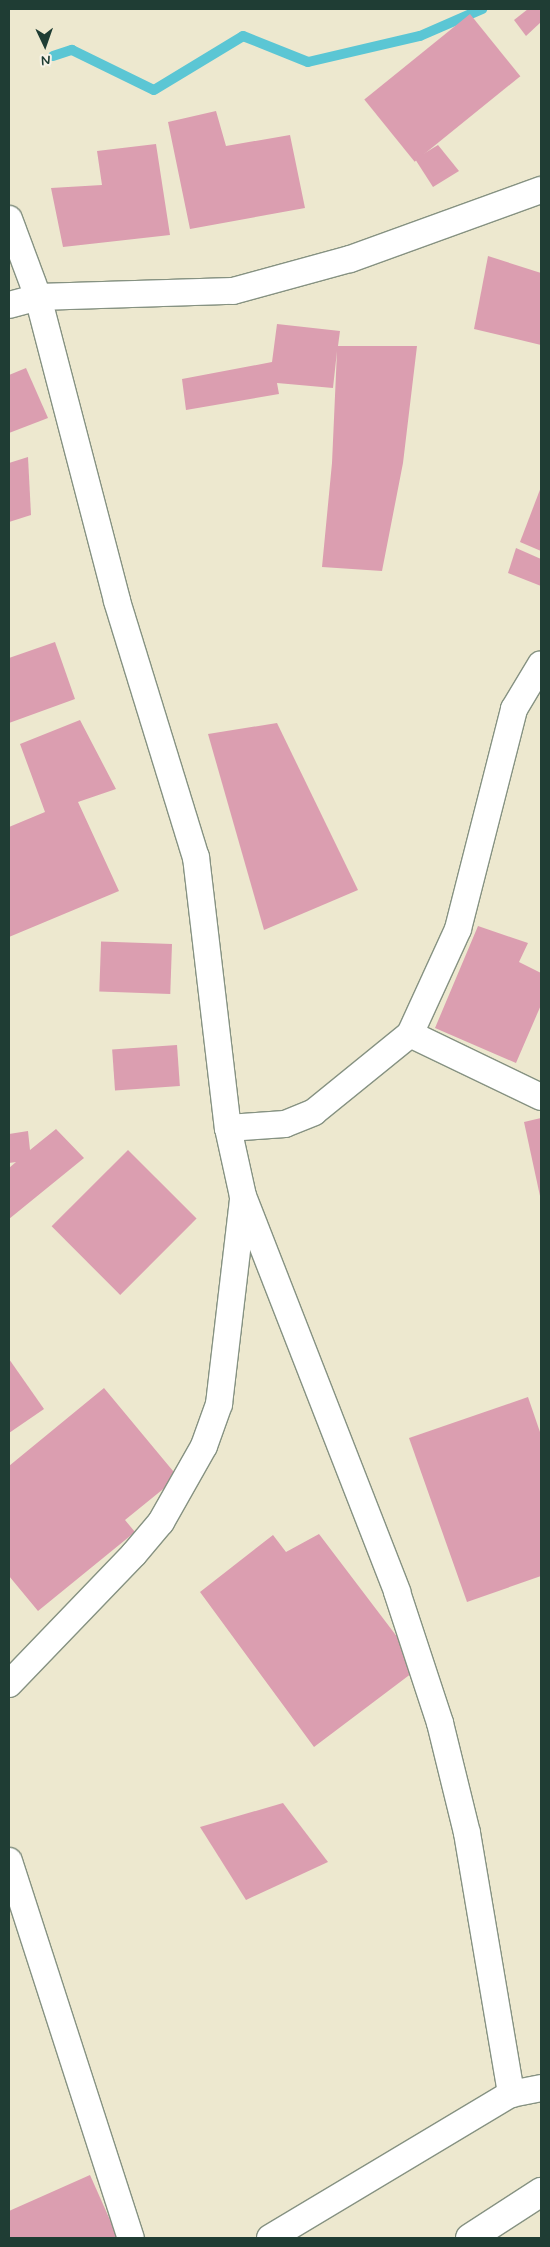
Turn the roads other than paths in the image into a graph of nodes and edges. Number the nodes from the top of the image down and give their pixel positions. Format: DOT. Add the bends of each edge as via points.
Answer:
graph roads {
  1 [pos="541,190"];
  2 [pos="9,219"];
  3 [pos="38,297"];
  4 [pos="9,306"];
  5 [pos="541,664"];
  6 [pos="410,1034"];
  7 [pos="541,1097"];
  8 [pos="228,1128"];
  9 [pos="243,1196"];
  10 [pos="9,1684"];
  11 [pos="9,1861"];
  12 [pos="541,2088"];
  13 [pos="511,2094"];
  14 [pos="541,2192"];
  15 [pos="131,2238"];
  16 [pos="270,2238"];
  17 [pos="470,2238"];
  1 -- 3 [label="street" via="350,259 233,291"];
  2 -- 3 [label="street"];
  3 -- 4 [label="street"];
  3 -- 8 [label="street" via="117,601 196,857"];
  5 -- 6 [label="street" via="514,709 458,929"];
  6 -- 7 [label="street"];
  6 -- 8 [label="street" via="314,1112 285,1124"];
  8 -- 9 [label="street"];
  9 -- 10 [label="street" via="219,1404 204,1446 161,1522"];
  9 -- 13 [label="street" via="397,1592 440,1724 467,1833"];
  11 -- 15 [label="street"];
  12 -- 13 [label="street"];
  13 -- 16 [label="street"];
  14 -- 17 [label="highway"];
}
